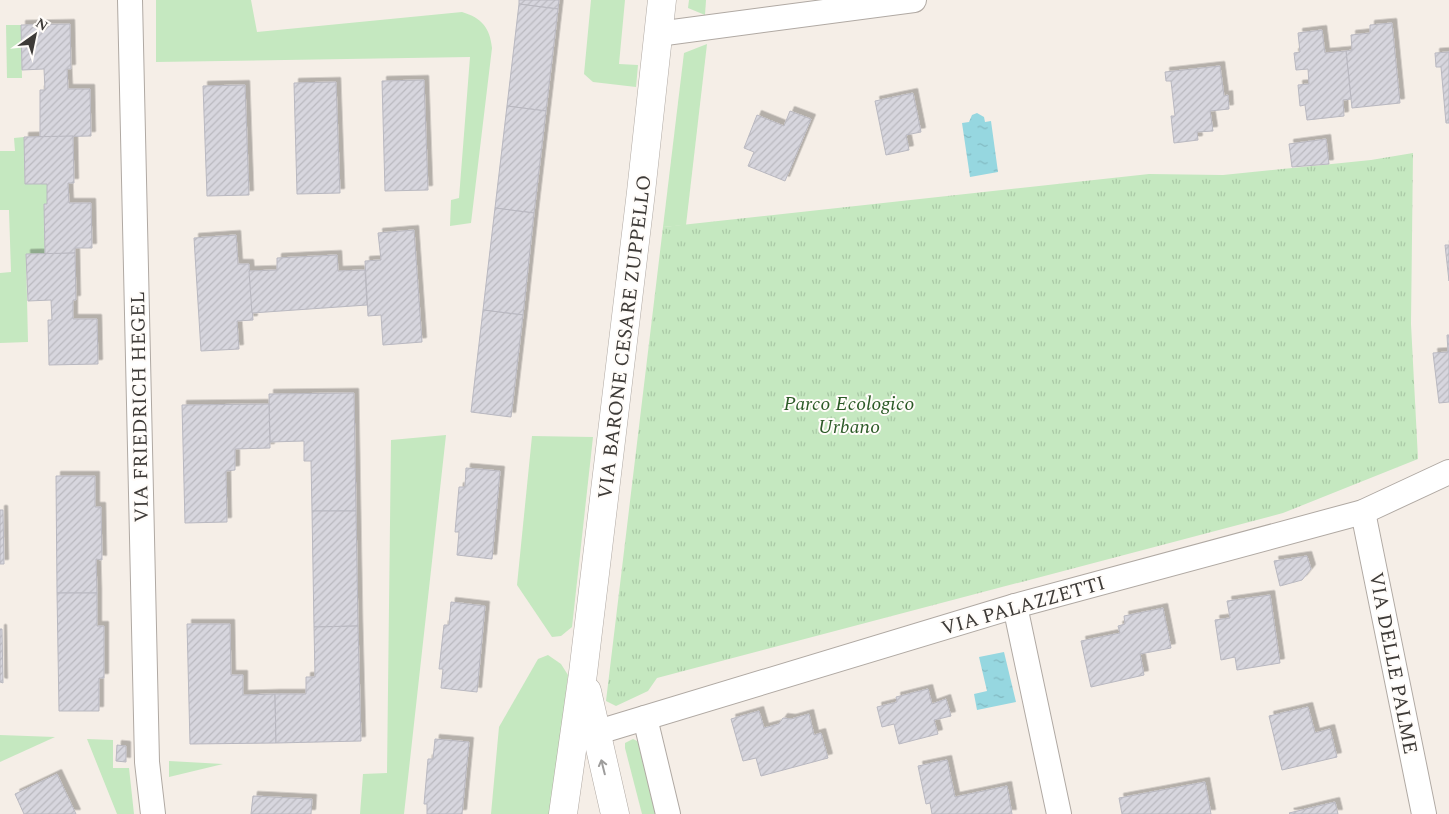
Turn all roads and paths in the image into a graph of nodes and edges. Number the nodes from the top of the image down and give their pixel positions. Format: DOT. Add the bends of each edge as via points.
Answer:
graph roads {
  1 [pos="130,0"];
  2 [pos="662,0"];
  3 [pos="914,0"];
  4 [pos="658,34"];
  5 [pos="1449,472"];
  6 [pos="1363,512"];
  7 [pos="1015,606"];
  8 [pos="583,674"];
  9 [pos="645,718"];
  10 [pos="595,733"];
  11 [pos="153,814"];
  12 [pos="563,814"];
  13 [pos="615,814"];
  14 [pos="668,814"];
  15 [pos="1058,814"];
  16 [pos="1424,814"];
  1 -- 11 [label="street, VIA FRIEDRICH HEGEL" via="147,762"];
  2 -- 4 [label="main road, VIA BARONE CESARE ZUPPELLO"];
  3 -- 4 [label="street"];
  4 -- 8 [label="main road, VIA BARONE CESARE ZUPPELLO"];
  5 -- 6 [label="street, VIA PALAZZETTI"];
  6 -- 7 [label="street, VIA PALAZZETTI"];
  6 -- 16 [label="street, VIA DELLE PALME"];
  7 -- 9 [label="street, VIA PALAZZETTI"];
  7 -- 15 [label="street"];
  8 -- 10 [label="main road, VIA BARONE CESARE ZUPPELLO"];
  8 -- 12 [label="main road, VIA BARONE CESARE ZUPPELLO"];
  9 -- 10 [label="street, VIA PALAZZETTI"];
  9 -- 14 [label="street"];
  13 -- 10 [label="main road, VIA BARONE CESARE ZUPPELLO, one-way"];
}
